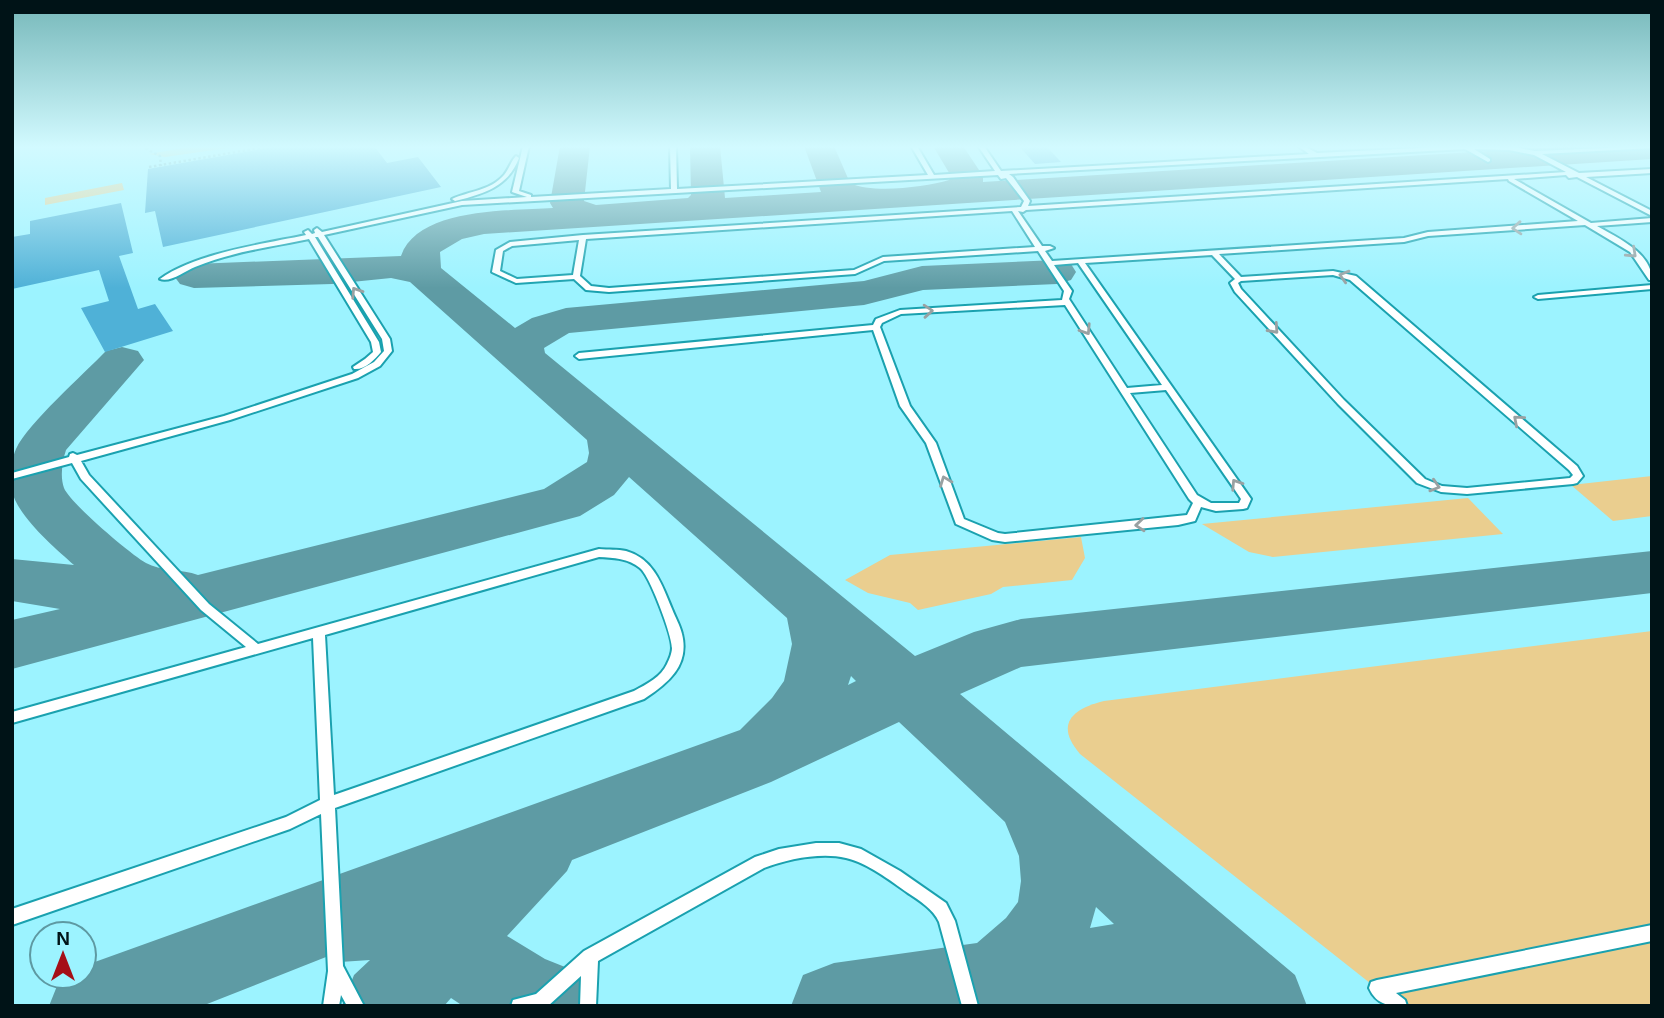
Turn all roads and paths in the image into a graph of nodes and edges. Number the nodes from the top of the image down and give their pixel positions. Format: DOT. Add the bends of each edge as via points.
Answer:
graph roads {
  1 [pos="474,194"];
  2 [pos="483,194"];
  3 [pos="514,194"];
  4 [pos="522,194"];
  5 [pos="592,194"];
  6 [pos="621,194"];
  7 [pos="1022,194"];
  8 [pos="1256,194"];
  9 [pos="1302,194"];
  10 [pos="1534,194"];
  11 [pos="1614,194"];
  12 [pos="494,202"];
  13 [pos="1018,208"];
  14 [pos="1652,214"];
  15 [pos="1652,220"];
  16 [pos="1587,224"];
  17 [pos="313,233"];
  18 [pos="583,237"];
  19 [pos="1046,248"];
  20 [pos="1213,252"];
  21 [pos="1080,261"];
  22 [pos="1056,266"];
  23 [pos="576,277"];
  24 [pos="1652,278"];
  25 [pos="164,279"];
  26 [pos="1239,279"];
  27 [pos="1652,287"];
  28 [pos="1538,297"];
  29 [pos="1068,302"];
  30 [pos="876,327"];
  31 [pos="579,356"];
  32 [pos="1169,387"];
  33 [pos="1125,391"];
  34 [pos="73,457"];
  35 [pos="12,470"];
  36 [pos="12,477"];
  37 [pos="1198,503"];
  38 [pos="319,631"];
  39 [pos="256,649"];
  40 [pos="12,718"];
  41 [pos="327,804"];
  42 [pos="12,917"];
  43 [pos="1652,933"];
  44 [pos="590,957"];
  45 [pos="335,968"];
  46 [pos="331,1006"];
  47 [pos="356,1006"];
  48 [pos="519,1006"];
  49 [pos="588,1006"];
  50 [pos="970,1006"];
  51 [pos="1399,1006"];
  1 -- 17 [label="lane"];
  2 -- 12 [label="lane" via="481,199"];
  3 -- 12 [label="lane"];
  4 -- 5 [label="lane"];
  6 -- 12 [label="lane"];
  7 -- 13 [label="lane" via="1027,201"];
  8 -- 13 [label="lane"];
  9 -- 13 [label="lane" via="1032,211"];
  10 -- 16 [label="lane"];
  11 -- 14 [label="lane"];
  12 -- 17 [label="lane" via="447,205"];
  13 -- 18 [label="lane"];
  13 -- 19 [label="lane"];
  15 -- 16 [label="lane"];
  16 -- 20 [label="lane, one-way"];
  16 -- 24 [label="lane, one-way" via="1633,250"];
  17 -- 25 [label="lane" via="177,267"];
  17 -- 34 [label="lane" via="375,342 377,352 368,361 352,370"];
  18 -- 23 [label="lane"];
  18 -- 23 [label="lane" via="510,244 500,250 496,272 516,281"];
  19 -- 22 [label="lane"];
  19 -- 23 [label="lane" via="883,259 855,272 609,290 589,288"];
  20 -- 21 [label="lane"];
  20 -- 26 [label="lane"];
  21 -- 22 [label="lane"];
  21 -- 32 [label="lane"];
  22 -- 29 [label="lane"];
  26 -- 26 [label="lane, one-way" via="1234,283 1248,300 1421,481 1441,489 1467,491 1573,481 1578,476 1353,278 1333,273"];
  27 -- 28 [label="lane"];
  30 -- 29 [label="lane, one-way" via="900,312"];
  29 -- 33 [label="lane, one-way"];
  30 -- 31 [label="lane"];
  37 -- 30 [label="lane, one-way" via="1191,518 1178,522 1005,538 960,521 931,443 905,406"];
  32 -- 33 [label="lane"];
  37 -- 32 [label="lane, one-way" via="1227,508 1243,506 1246,499"];
  33 -- 37 [label="lane"];
  34 -- 35 [label="lane"];
  34 -- 36 [label="lane"];
  34 -- 39 [label="lane" via="85,477 205,607"];
  38 -- 39 [label="lane"];
  38 -- 41 [label="lane"];
  38 -- 41 [label="lane" via="609,552 634,558 650,573 678,645 668,673 639,695"];
  39 -- 40 [label="lane"];
  41 -- 42 [label="lane" via="290,822"];
  41 -- 45 [label="lane"];
  43 -- 51 [label="lane" via="1377,988"];
  44 -- 48 [label="lane" via="540,1002"];
  44 -- 49 [label="lane"];
  44 -- 50 [label="lane" via="760,862 844,850 941,908"];
  45 -- 46 [label="lane"];
  45 -- 47 [label="lane"];
}
